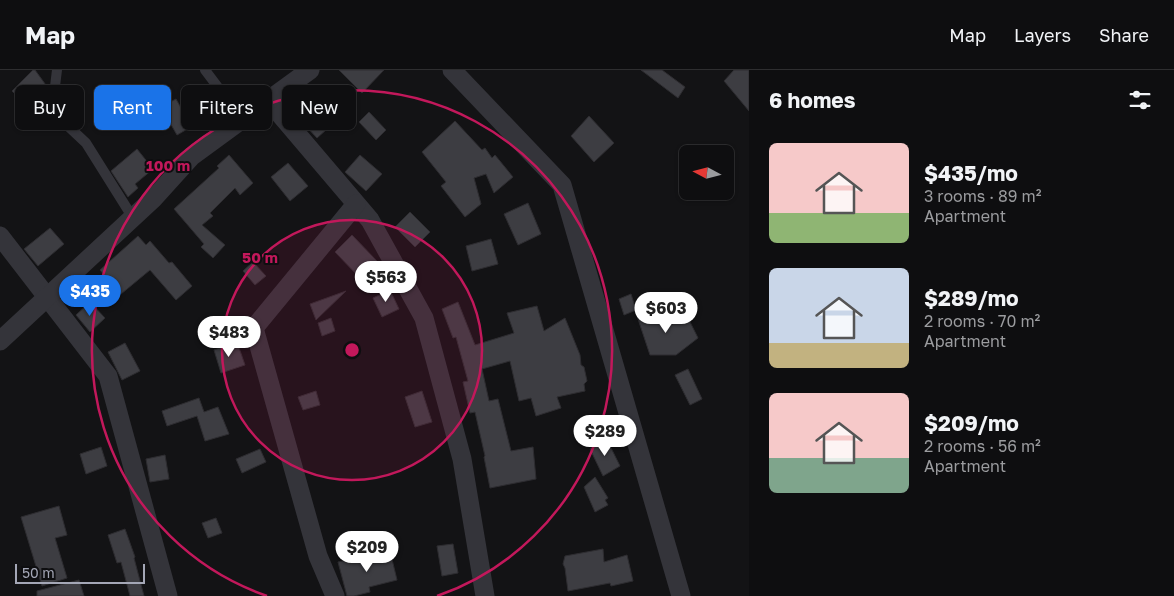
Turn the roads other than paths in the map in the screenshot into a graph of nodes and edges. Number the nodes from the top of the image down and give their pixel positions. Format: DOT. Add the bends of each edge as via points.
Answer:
graph roads {
  1 [pos="56,70"];
  2 [pos="205,70"];
  3 [pos="310,70"];
  4 [pos="452,70"];
  5 [pos="216,85"];
  6 [pos="272,97"];
  7 [pos="272,105"];
  8 [pos="227,130"];
  9 [pos="356,204"];
  10 [pos="133,218"];
  11 [pos="0,236"];
  12 [pos="47,297"];
  13 [pos="0,341"];
  14 [pos="168,596"];
  15 [pos="335,596"];
  16 [pos="485,596"];
  17 [pos="681,596"];
  1 -- 10 [label="lane" via="52,111 86,144"];
  2 -- 5 [label="lane"];
  3 -- 6 [label="street"];
  4 -- 17 [label="street" via="562,185"];
  7 -- 9 [label="street"];
  8 -- 10 [label="street" via="192,156"];
  9 -- 15 [label="street" via="254,328 318,556"];
  9 -- 16 [label="street" via="370,220 424,318 462,459"];
  10 -- 12 [label="street"];
  11 -- 12 [label="street"];
  12 -- 13 [label="street"];
  12 -- 14 [label="street" via="108,376"];
}
